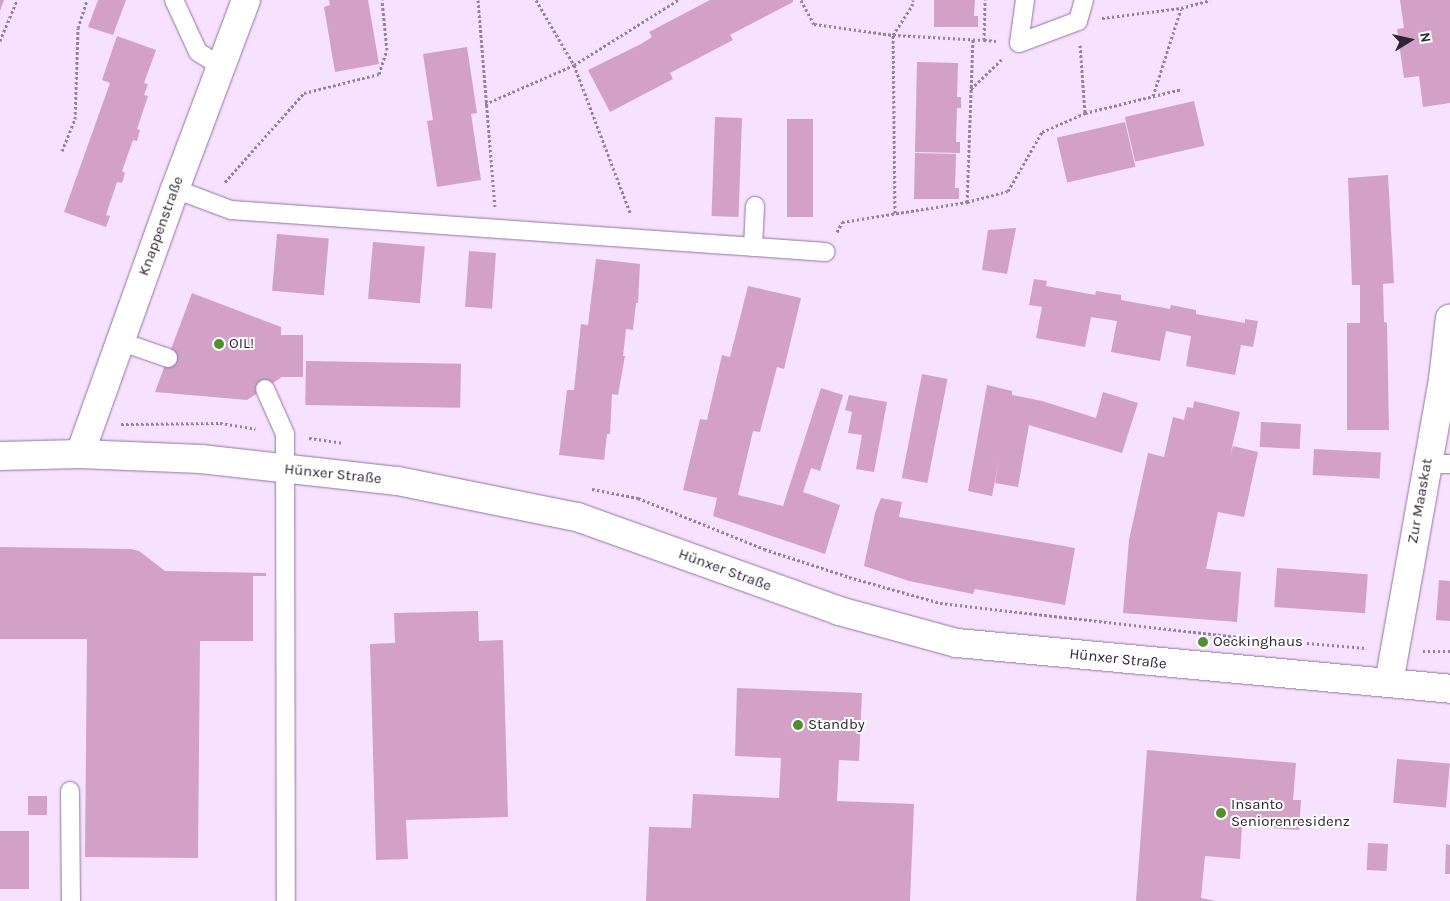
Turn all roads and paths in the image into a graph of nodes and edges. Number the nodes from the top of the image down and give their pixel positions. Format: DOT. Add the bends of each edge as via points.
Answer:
graph roads {
  1 [pos="17,0"];
  2 [pos="87,0"];
  3 [pos="174,0"];
  4 [pos="246,0"];
  5 [pos="382,0"];
  6 [pos="478,0"];
  7 [pos="536,0"];
  8 [pos="678,0"];
  9 [pos="801,0"];
  10 [pos="913,0"];
  11 [pos="985,0"];
  12 [pos="1025,0"];
  13 [pos="1084,0"];
  14 [pos="1210,0"];
  15 [pos="1181,8"];
  16 [pos="1078,20"];
  17 [pos="893,35"];
  18 [pos="973,39"];
  19 [pos="984,40"];
  20 [pos="0,41"];
  21 [pos="1019,43"];
  22 [pos="574,65"];
  23 [pos="220,66"];
  24 [pos="1182,89"];
  25 [pos="971,90"];
  26 [pos="1153,96"];
  27 [pos="485,104"];
  28 [pos="1085,113"];
  29 [pos="62,151"];
  30 [pos="175,189"];
  31 [pos="208,201"];
  32 [pos="967,202"];
  33 [pos="755,206"];
  34 [pos="895,213"];
  35 [pos="497,229"];
  36 [pos="640,239"];
  37 [pos="753,247"];
  38 [pos="826,252"];
  39 [pos="1450,318"];
  40 [pos="119,341"];
  41 [pos="168,358"];
  42 [pos="265,388"];
  43 [pos="88,425"];
  44 [pos="285,434"];
  45 [pos="352,445"];
  46 [pos="80,454"];
  47 [pos="0,456"];
  48 [pos="1438,464"];
  49 [pos="284,468"];
  50 [pos="590,489"];
  51 [pos="1394,650"];
  52 [pos="1450,651"];
  53 [pos="1390,682"];
  54 [pos="1450,689"];
  55 [pos="70,791"];
  56 [pos="71,901"];
  57 [pos="286,901"];
  1 -- 20 [label="path"];
  2 -- 29 [label="path" via="78,28 74,119"];
  3 -- 23 [label="lane" via="198,52"];
  4 -- 23 [label="main road, Knappenstraße"];
  5 -- 31 [label="path" via="387,50 379,74 304,94"];
  6 -- 27 [label="path"];
  7 -- 22 [label="path"];
  8 -- 22 [label="path"];
  9 -- 17 [label="path" via="814,24"];
  10 -- 17 [label="path"];
  11 -- 19 [label="path"];
  12 -- 21 [label="lane"];
  13 -- 16 [label="lane"];
  14 -- 15 [label="path"];
  15 -- 16 [label="path"];
  15 -- 26 [label="path"];
  16 -- 21 [label="lane"];
  16 -- 28 [label="path"];
  17 -- 18 [label="path"];
  17 -- 34 [label="path"];
  18 -- 19 [label="path"];
  18 -- 25 [label="path"];
  19 -- 21 [label="path"];
  21 -- 25 [label="path"];
  22 -- 27 [label="path"];
  22 -- 36 [label="path"];
  23 -- 30 [label="main road, Knappenstraße"];
  24 -- 26 [label="path"];
  25 -- 32 [label="path"];
  26 -- 28 [label="path"];
  27 -- 35 [label="path"];
  28 -- 32 [label="path" via="1042,132 1008,191"];
  30 -- 31 [label="lane"];
  30 -- 40 [label="main road, Knappenstraße"];
  31 -- 35 [label="lane" via="231,210"];
  32 -- 34 [label="path"];
  33 -- 37 [label="lane"];
  34 -- 38 [label="path" via="842,222"];
  35 -- 36 [label="lane"];
  36 -- 37 [label="lane"];
  37 -- 38 [label="lane"];
  39 -- 48 [label="main road, Zur Maaskat"];
  40 -- 41 [label="lane"];
  40 -- 43 [label="main road, Knappenstraße"];
  42 -- 44 [label="lane"];
  43 -- 44 [label="path" via="220,423"];
  43 -- 46 [label="main road, Knappenstraße"];
  44 -- 45 [label="path"];
  44 -- 49 [label="lane"];
  46 -- 47 [label="main road, Hünxer Straße"];
  46 -- 49 [label="main road, Hünxer Straße" via="201,459"];
  48 -- 51 [label="main road, Zur Maaskat"];
  49 -- 53 [label="main road, Hünxer Straße" via="398,481 577,517 840,611 958,643"];
  49 -- 57 [label="lane"];
  50 -- 51 [label="path" via="638,498 849,578 940,604 1247,638"];
  51 -- 52 [label="path"];
  51 -- 53 [label="main road, Zur Maaskat"];
  53 -- 54 [label="main road, Hünxer Straße"];
  55 -- 56 [label="lane"];
}
